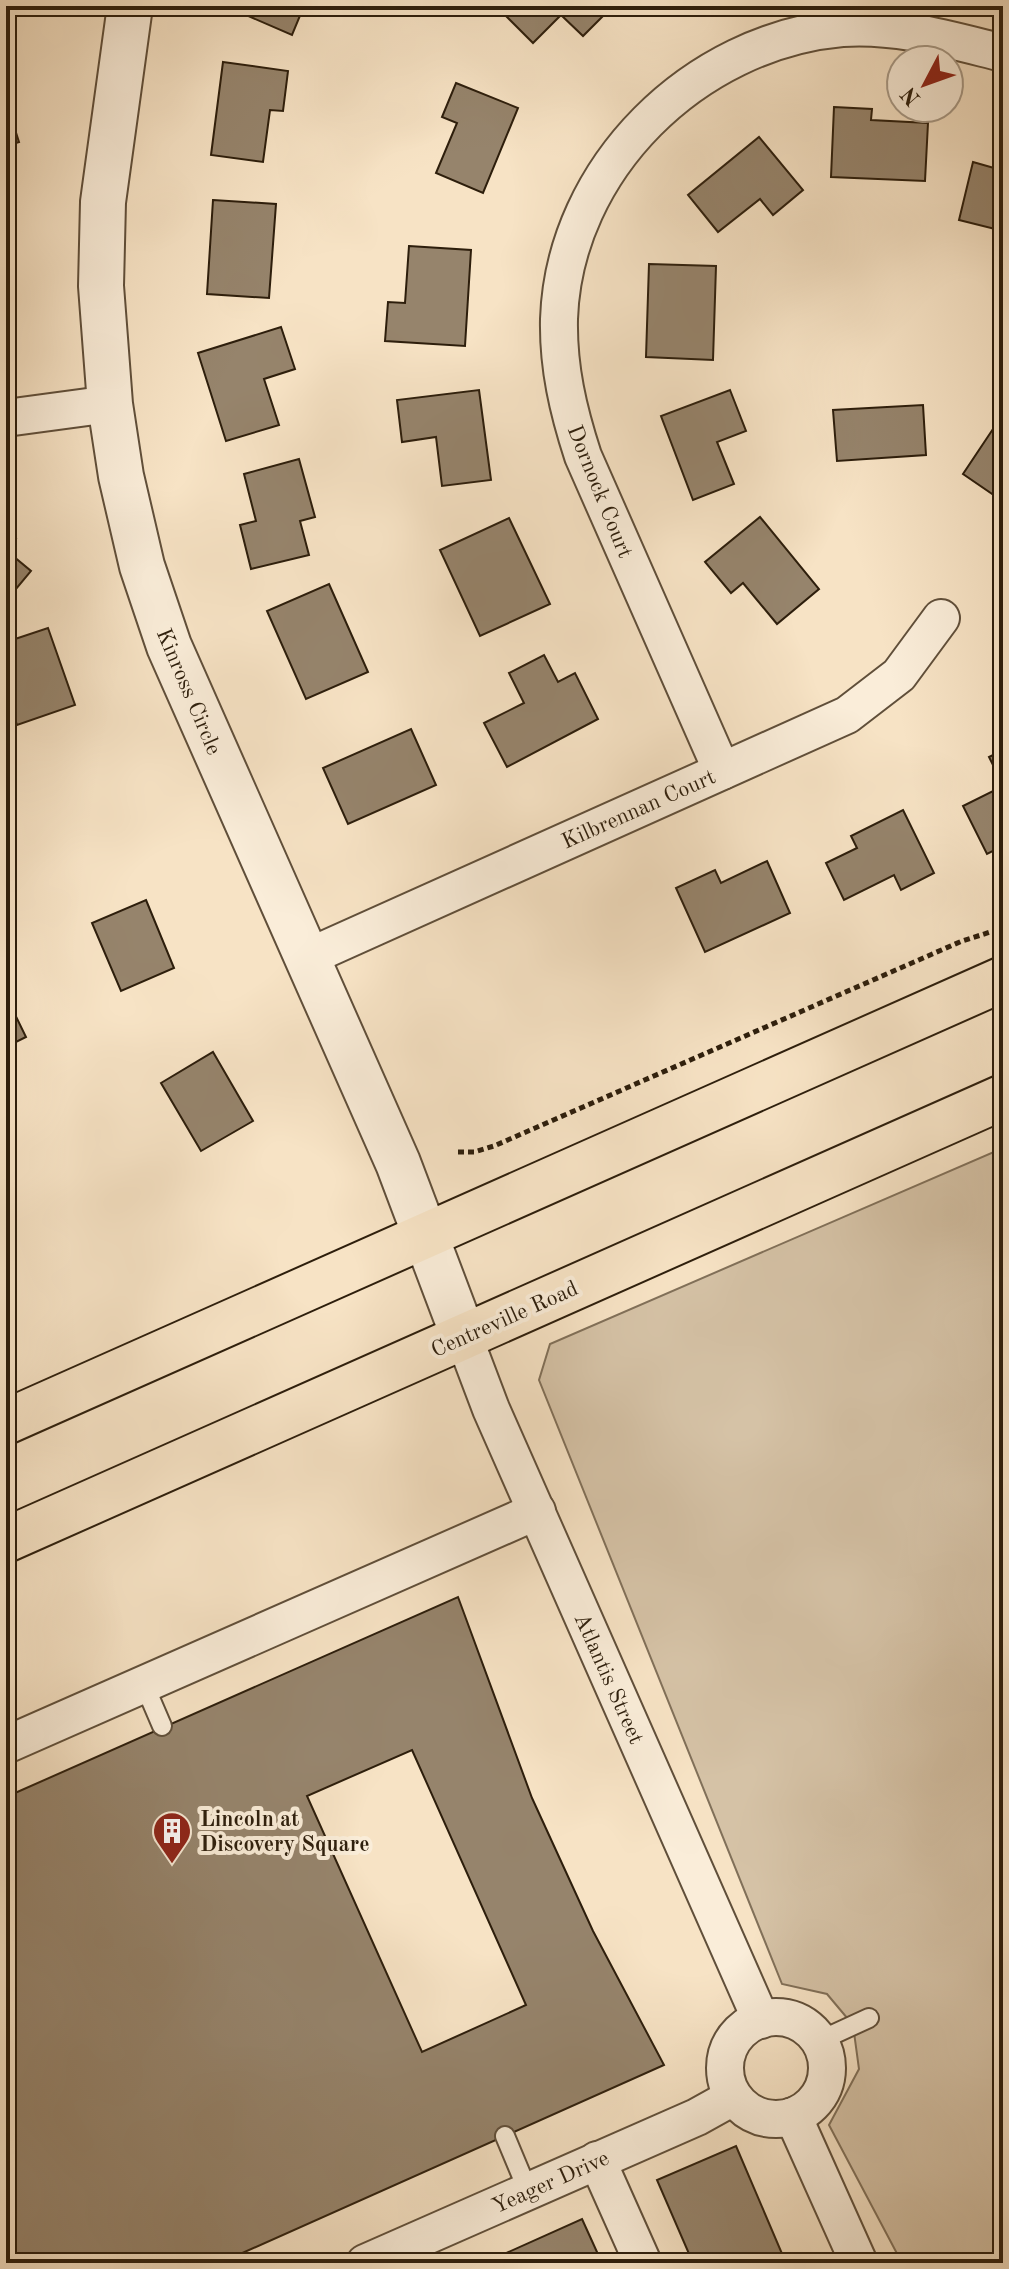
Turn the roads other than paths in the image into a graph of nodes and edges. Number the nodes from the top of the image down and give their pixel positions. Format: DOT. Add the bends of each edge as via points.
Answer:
graph roads {
  1 [pos="121,8"];
  2 [pos="1003,53"];
  3 [pos="110,404"];
  4 [pos="6,418"];
  5 [pos="941,618"];
  6 [pos="722,771"];
  7 [pos="306,958"];
  8 [pos="1003,979"];
  9 [pos="1003,1097"];
  10 [pos="425,1235"];
  11 [pos="463,1335"];
  12 [pos="6,1422"];
  13 [pos="537,1511"];
  14 [pos="6,1540"];
  15 [pos="144,1684"];
  16 [pos="162,1726"];
  17 [pos="6,1745"];
  18 [pos="869,2018"];
  19 [pos="761,2020"];
  20 [pos="819,2041"];
  21 [pos="733,2097"];
  22 [pos="793,2116"];
  23 [pos="505,2136"];
  24 [pos="597,2160"];
  25 [pos="528,2191"];
  26 [pos="365,2263"];
  27 [pos="643,2263"];
  28 [pos="859,2263"];
  1 -- 3 [label="street, Kinross Circle" via="103,202 101,286"];
  2 -- 6 [label="street, Dornock Court" via="885,28 802,34 761,46 685,87 652,116 598,187 579,227 559,317 568,411"];
  3 -- 4 [label="street"];
  3 -- 7 [label="street, Kinross Circle" via="142,566 169,646"];
  5 -- 6 [label="street, Kilbrennan Court" via="899,675 847,715"];
  6 -- 7 [label="street, Kilbrennan Court"];
  7 -- 10 [label="street, Kinross Circle"];
  8 -- 10 [label="main road"];
  9 -- 11 [label="main road, Centreville Road"];
  10 -- 11 [label="street, Kinross Circle"];
  10 -- 12 [label="main road"];
  11 -- 13 [label="street, Atlantis Street"];
  11 -- 14 [label="main road, Centreville Road"];
  13 -- 15 [label="street"];
  13 -- 19 [label="street, Atlantis Street"];
  15 -- 16 [label="lane"];
  15 -- 17 [label="street"];
  18 -- 20 [label="lane"];
  19 -- 20 [label="street" via="798,2022"];
  19 -- 21 [label="street" via="743,2029 726,2054 724,2069"];
  20 -- 22 [label="street" via="827,2066 821,2091"];
  21 -- 22 [label="street" via="766,2119"];
  21 -- 24 [label="street, Yeager Drive"];
  22 -- 28 [label="street"];
  23 -- 25 [label="lane"];
  24 -- 25 [label="street, Yeager Drive"];
  24 -- 27 [label="street"];
  25 -- 26 [label="street, Yeager Drive"];
}
